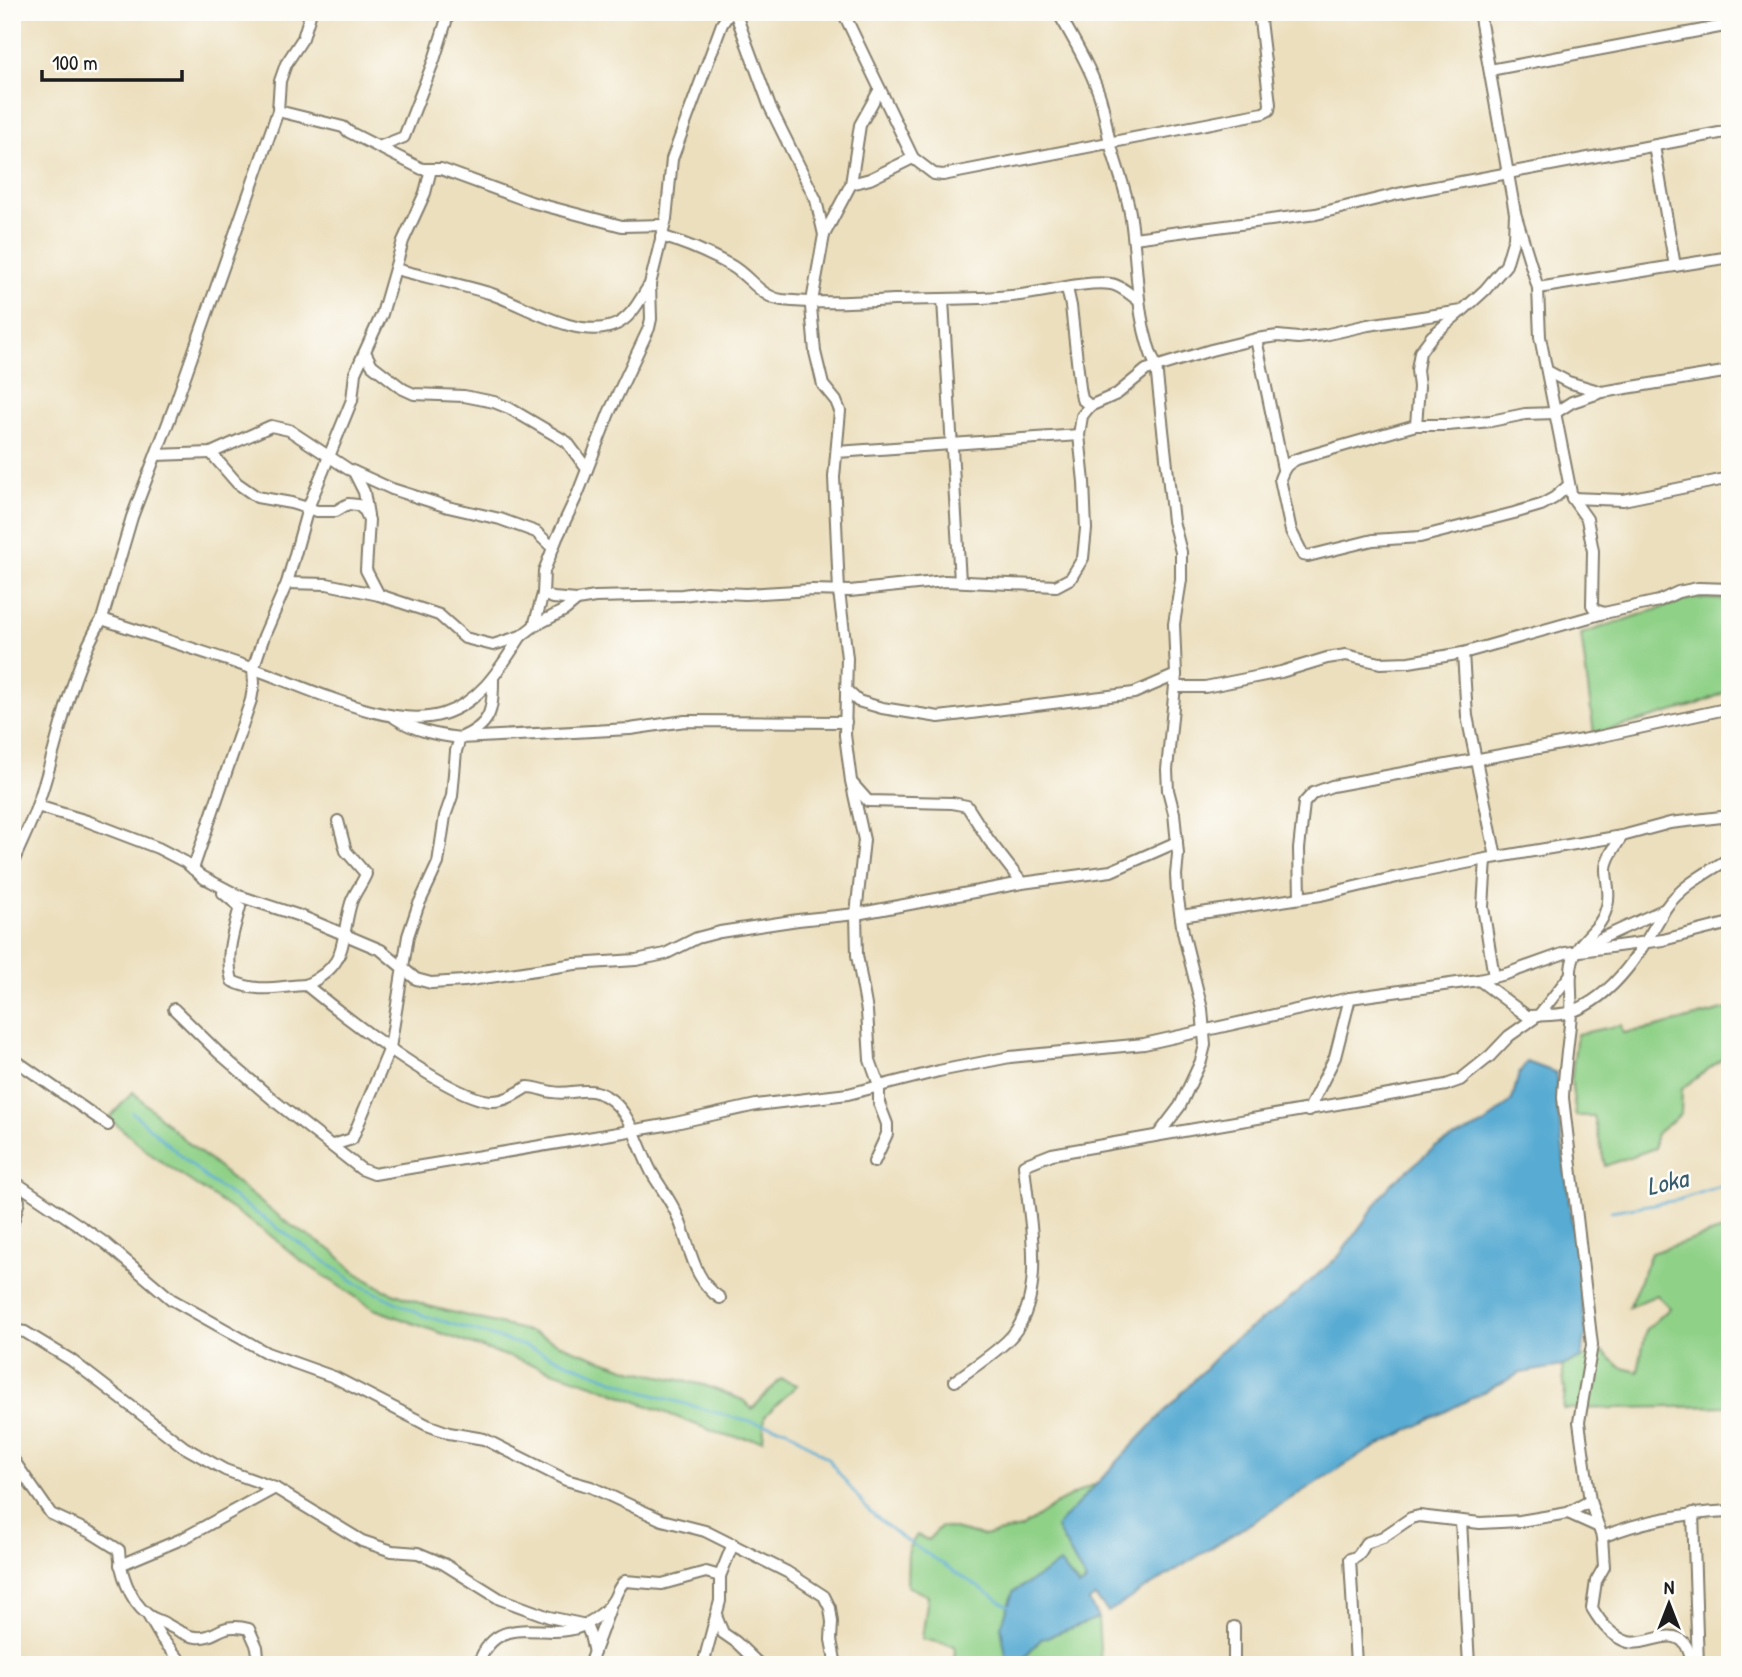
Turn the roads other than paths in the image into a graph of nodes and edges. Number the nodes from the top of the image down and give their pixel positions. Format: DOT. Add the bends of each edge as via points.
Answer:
graph roads {
  1 [pos="311,12"];
  2 [pos="449,12"];
  3 [pos="733,12"];
  4 [pos="843,12"];
  5 [pos="1058,12"];
  6 [pos="1259,12"];
  7 [pos="1479,12"];
  8 [pos="1730,25"];
  9 [pos="1489,70"];
  10 [pos="880,89"];
  11 [pos="278,111"];
  12 [pos="1730,131"];
  13 [pos="1110,143"];
  14 [pos="1654,146"];
  15 [pos="379,147"];
  16 [pos="913,158"];
  17 [pos="430,169"];
  18 [pos="1508,174"];
  19 [pos="851,184"];
  20 [pos="1515,213"];
  21 [pos="663,231"];
  22 [pos="824,235"];
  23 [pos="1134,238"];
  24 [pos="1730,257"];
  25 [pos="1675,266"];
  26 [pos="395,269"];
  27 [pos="650,284"];
  28 [pos="1067,288"];
  29 [pos="1538,288"];
  30 [pos="943,300"];
  31 [pos="1138,300"];
  32 [pos="812,301"];
  33 [pos="1462,312"];
  34 [pos="1256,339"];
  35 [pos="365,352"];
  36 [pos="1156,366"];
  37 [pos="1547,371"];
  38 [pos="1730,371"];
  39 [pos="1602,392"];
  40 [pos="1090,406"];
  41 [pos="1555,414"];
  42 [pos="1416,425"];
  43 [pos="1079,435"];
  44 [pos="952,444"];
  45 [pos="837,452"];
  46 [pos="211,453"];
  47 [pos="156,455"];
  48 [pos="329,456"];
  49 [pos="587,469"];
  50 [pos="1283,469"];
  51 [pos="354,472"];
  52 [pos="1730,478"];
  53 [pos="1569,485"];
  54 [pos="1572,498"];
  55 [pos="308,508"];
  56 [pos="368,518"];
  57 [pos="553,548"];
  58 [pos="960,581"];
  59 [pos="287,583"];
  60 [pos="1730,589"];
  61 [pos="839,591"];
  62 [pos="543,594"];
  63 [pos="379,595"];
  64 [pos="577,600"];
  65 [pos="1604,614"];
  66 [pos="102,619"];
  67 [pos="534,626"];
  68 [pos="521,636"];
  69 [pos="1464,653"];
  70 [pos="253,669"];
  71 [pos="494,679"];
  72 [pos="1175,681"];
  73 [pos="846,690"];
  74 [pos="1730,708"];
  75 [pos="390,715"];
  76 [pos="846,722"];
  77 [pos="460,738"];
  78 [pos="1475,760"];
  79 [pos="851,781"];
  80 [pos="37,806"];
  81 [pos="1730,816"];
  82 [pos="338,821"];
  83 [pos="1622,836"];
  84 [pos="1177,842"];
  85 [pos="1491,858"];
  86 [pos="1730,859"];
  87 [pos="12,865"];
  88 [pos="197,872"];
  89 [pos="1022,883"];
  90 [pos="1300,897"];
  91 [pos="1665,909"];
  92 [pos="856,914"];
  93 [pos="1181,916"];
  94 [pos="1730,923"];
  95 [pos="344,935"];
  96 [pos="1646,943"];
  97 [pos="1576,950"];
  98 [pos="403,969"];
  99 [pos="1571,974"];
  100 [pos="1494,977"];
  101 [pos="1479,980"];
  102 [pos="306,985"];
  103 [pos="1350,998"];
  104 [pos="174,1009"];
  105 [pos="1571,1012"];
  106 [pos="1539,1015"];
  107 [pos="1203,1030"];
  108 [pos="390,1048"];
  109 [pos="12,1058"];
  110 [pos="879,1085"];
  111 [pos="1308,1111"];
  112 [pos="108,1125"];
  113 [pos="634,1130"];
  114 [pos="1158,1135"];
  115 [pos="333,1145"];
  116 [pos="874,1162"];
  117 [pos="12,1180"];
  118 [pos="12,1186"];
  119 [pos="12,1225"];
  120 [pos="720,1298"];
  121 [pos="12,1330"];
  122 [pos="956,1381"];
  123 [pos="12,1458"];
  124 [pos="275,1488"];
  125 [pos="1590,1502"];
  126 [pos="1730,1511"];
  127 [pos="1568,1513"];
  128 [pos="1693,1513"];
  129 [pos="1461,1521"];
  130 [pos="1601,1532"];
  131 [pos="733,1544"];
  132 [pos="120,1565"];
  133 [pos="720,1576"];
  134 [pos="613,1601"];
  135 [pos="716,1616"];
  136 [pos="149,1617"];
  137 [pos="586,1625"];
  138 [pos="1234,1627"];
  139 [pos="594,1653"];
  140 [pos="184,1665"];
  141 [pos="260,1665"];
  142 [pos="478,1665"];
  143 [pos="589,1665"];
  144 [pos="703,1665"];
  145 [pos="760,1665"];
  146 [pos="836,1665"];
  147 [pos="1234,1665"];
  148 [pos="1356,1665"];
  149 [pos="1469,1665"];
  150 [pos="1693,1665"];
  151 [pos="1698,1665"];
  1 -- 11 [label="street" via="280,81"];
  2 -- 15 [label="street" via="404,137"];
  3 -- 21 [label="street" via="722,24 672,159"];
  3 -- 22 [label="street" via="770,107 816,200"];
  4 -- 10 [label="street"];
  5 -- 13 [label="street" via="1087,63"];
  6 -- 13 [label="street" via="1269,110"];
  7 -- 9 [label="street"];
  8 -- 9 [label="street"];
  9 -- 18 [label="street"];
  10 -- 16 [label="street"];
  10 -- 19 [label="street" via="860,125"];
  11 -- 15 [label="street" via="343,127"];
  11 -- 47 [label="street"];
  12 -- 14 [label="street"];
  13 -- 16 [label="street" via="943,175 934,174"];
  13 -- 23 [label="street"];
  14 -- 18 [label="street"];
  14 -- 25 [label="street"];
  15 -- 17 [label="street"];
  16 -- 19 [label="street" via="870,180"];
  17 -- 21 [label="street" via="442,169 596,221"];
  17 -- 26 [label="street"];
  18 -- 20 [label="street"];
  18 -- 23 [label="street" via="1316,214"];
  19 -- 22 [label="street"];
  20 -- 29 [label="street"];
  20 -- 33 [label="street" via="1506,265"];
  21 -- 27 [label="street"];
  21 -- 32 [label="street" via="747,275 760,291 778,299"];
  22 -- 32 [label="street"];
  23 -- 31 [label="street"];
  24 -- 25 [label="street"];
  25 -- 29 [label="street"];
  26 -- 27 [label="street" via="509,300 570,325 597,328 627,317"];
  26 -- 35 [label="street"];
  27 -- 49 [label="street" via="649,328"];
  28 -- 30 [label="street"];
  28 -- 31 [label="street" via="1114,283"];
  28 -- 40 [label="street" via="1082,399"];
  29 -- 37 [label="street"];
  30 -- 32 [label="street"];
  30 -- 44 [label="street"];
  31 -- 36 [label="street" via="1146,344"];
  32 -- 45 [label="street" via="811,324 823,385 840,411"];
  33 -- 34 [label="street" via="1324,335"];
  33 -- 42 [label="street" via="1420,352"];
  34 -- 36 [label="street"];
  34 -- 50 [label="street"];
  35 -- 48 [label="street"];
  35 -- 49 [label="street" via="372,365 414,394 464,396 509,408 567,442"];
  36 -- 40 [label="street" via="1117,394"];
  36 -- 72 [label="street" via="1173,521 1181,552 1174,624"];
  37 -- 39 [label="street"];
  37 -- 41 [label="street"];
  38 -- 39 [label="street"];
  39 -- 41 [label="street" via="1572,402"];
  40 -- 43 [label="street" via="1082,416"];
  41 -- 42 [label="street"];
  41 -- 53 [label="street"];
  42 -- 50 [label="street" via="1308,455"];
  43 -- 44 [label="street"];
  43 -- 58 [label="street" via="1086,529 1083,558 1071,578 1056,586"];
  44 -- 45 [label="street"];
  44 -- 58 [label="street"];
  45 -- 61 [label="street"];
  46 -- 47 [label="street"];
  46 -- 48 [label="street" via="271,426 289,430"];
  46 -- 55 [label="street" via="237,483 257,497"];
  47 -- 66 [label="street"];
  48 -- 51 [label="street"];
  48 -- 55 [label="street"];
  49 -- 57 [label="street"];
  50 -- 53 [label="street" via="1280,479 1291,531 1299,551 1308,556 1373,540 1420,537 1514,513 1548,501"];
  51 -- 56 [label="street"];
  51 -- 57 [label="street" via="392,489 536,531"];
  52 -- 54 [label="street" via="1623,500"];
  53 -- 54 [label="street"];
  54 -- 65 [label="street" via="1587,519 1593,551 1592,605"];
  55 -- 56 [label="street" via="327,513 358,505"];
  55 -- 59 [label="street"];
  56 -- 63 [label="street" via="366,570"];
  57 -- 62 [label="street" via="544,570"];
  58 -- 61 [label="street"];
  59 -- 63 [label="street" via="327,584"];
  59 -- 70 [label="street"];
  60 -- 65 [label="street" via="1698,588"];
  61 -- 64 [label="street" via="706,592"];
  61 -- 73 [label="street"];
  62 -- 64 [label="street"];
  62 -- 67 [label="street"];
  63 -- 68 [label="street" via="439,615 465,638 494,645"];
  64 -- 67 [label="street"];
  65 -- 69 [label="street"];
  66 -- 70 [label="street"];
  66 -- 80 [label="street" via="67,706"];
  67 -- 68 [label="street"];
  68 -- 71 [label="street"];
  69 -- 72 [label="street" via="1380,663 1346,655 1217,684"];
  69 -- 78 [label="street" via="1464,689"];
  70 -- 75 [label="street" via="351,706"];
  70 -- 88 [label="street" via="251,700"];
  71 -- 75 [label="street" via="443,714"];
  71 -- 77 [label="street" via="494,705 479,730"];
  72 -- 73 [label="street" via="1134,693 939,717 882,708 858,701"];
  72 -- 84 [label="street" via="1167,770"];
  73 -- 76 [label="street"];
  74 -- 78 [label="street"];
  75 -- 77 [label="street" via="407,726"];
  76 -- 77 [label="street" via="685,721 630,729"];
  76 -- 79 [label="street"];
  77 -- 98 [label="street" via="438,863 408,936"];
  78 -- 85 [label="street"];
  78 -- 90 [label="street" via="1313,793 1304,803"];
  79 -- 89 [label="street" via="868,802 967,806"];
  79 -- 92 [label="street" via="864,840"];
  80 -- 87 [label="street"];
  80 -- 88 [label="street" via="158,848"];
  81 -- 83 [label="street" via="1670,823"];
  82 -- 95 [label="street" via="346,851 366,874 352,901"];
  83 -- 85 [label="street"];
  83 -- 97 [label="street" via="1606,868 1609,891 1605,913"];
  84 -- 89 [label="street" via="1111,871"];
  84 -- 93 [label="street"];
  85 -- 90 [label="street"];
  85 -- 100 [label="street" via="1483,906"];
  86 -- 91 [label="street" via="1695,880"];
  88 -- 95 [label="street" via="239,896"];
  88 -- 102 [label="street" via="240,908 229,948 232,981 262,990"];
  89 -- 92 [label="street"];
  90 -- 93 [label="street"];
  91 -- 96 [label="street"];
  91 -- 97 [label="street"];
  92 -- 98 [label="street" via="720,932 665,954 596,965 431,983"];
  92 -- 110 [label="street" via="870,1060"];
  93 -- 107 [label="street"];
  94 -- 96 [label="street"];
  95 -- 98 [label="street" via="381,950"];
  95 -- 102 [label="street" via="334,966"];
  96 -- 97 [label="street"];
  96 -- 105 [label="street" via="1613,985"];
  97 -- 99 [label="street"];
  97 -- 100 [label="street"];
  98 -- 108 [label="street"];
  99 -- 105 [label="street"];
  99 -- 106 [label="street"];
  100 -- 101 [label="street"];
  101 -- 103 [label="street"];
  101 -- 106 [label="street" via="1527,1016"];
  102 -- 108 [label="street"];
  103 -- 107 [label="street"];
  103 -- 111 [label="street" via="1335,1057"];
  104 -- 115 [label="street" via="219,1053"];
  105 -- 106 [label="street"];
  105 -- 125 [label="street" via="1563,1098 1592,1338 1579,1422"];
  106 -- 111 [label="street" via="1460,1080"];
  107 -- 110 [label="street" via="1144,1044 1010,1057"];
  107 -- 114 [label="street" via="1201,1061 1180,1106"];
  108 -- 113 [label="street" via="456,1090 491,1101 527,1087 554,1093 595,1091 611,1100"];
  108 -- 115 [label="street" via="352,1139"];
  109 -- 112 [label="street"];
  110 -- 113 [label="street"];
  110 -- 116 [label="street" via="887,1134"];
  111 -- 114 [label="street"];
  113 -- 115 [label="street" via="374,1174"];
  113 -- 120 [label="street" via="652,1173 678,1216 702,1280"];
  114 -- 122 [label="street" via="1052,1154 1024,1165 1034,1245 1029,1302 1008,1340"];
  117 -- 131 [label="street" via="105,1243 171,1299 267,1353 334,1377 427,1425 484,1438 566,1480"];
  118 -- 119 [label="street" via="19,1202"];
  121 -- 124 [label="street" via="25,1332 71,1360 184,1447 225,1470"];
  123 -- 132 [label="street" via="51,1514 119,1550"];
  124 -- 132 [label="street" via="184,1538"];
  124 -- 137 [label="street" via="362,1541 418,1553 500,1599"];
  125 -- 127 [label="street"];
  125 -- 130 [label="street"];
  126 -- 128 [label="street"];
  127 -- 129 [label="street" via="1520,1521"];
  127 -- 130 [label="street"];
  128 -- 130 [label="street"];
  128 -- 151 [label="street"];
  129 -- 148 [label="street" via="1411,1518 1366,1543 1356,1558 1350,1559"];
  129 -- 149 [label="street"];
  130 -- 150 [label="street" via="1604,1567 1592,1599 1597,1617 1610,1632 1628,1642 1676,1637 1685,1644"];
  131 -- 133 [label="street"];
  131 -- 146 [label="street" via="824,1596 830,1608"];
  132 -- 136 [label="street"];
  133 -- 134 [label="street" via="706,1573 662,1584 625,1580"];
  133 -- 135 [label="street"];
  134 -- 137 [label="street"];
  134 -- 139 [label="street"];
  135 -- 144 [label="street"];
  135 -- 145 [label="street" via="723,1633"];
  136 -- 140 [label="street"];
  136 -- 141 [label="street" via="198,1637 227,1626 248,1629"];
  137 -- 139 [label="street"];
  137 -- 142 [label="street" via="572,1631 510,1632 484,1650"];
  138 -- 147 [label="street"];
  139 -- 143 [label="street"];
}
